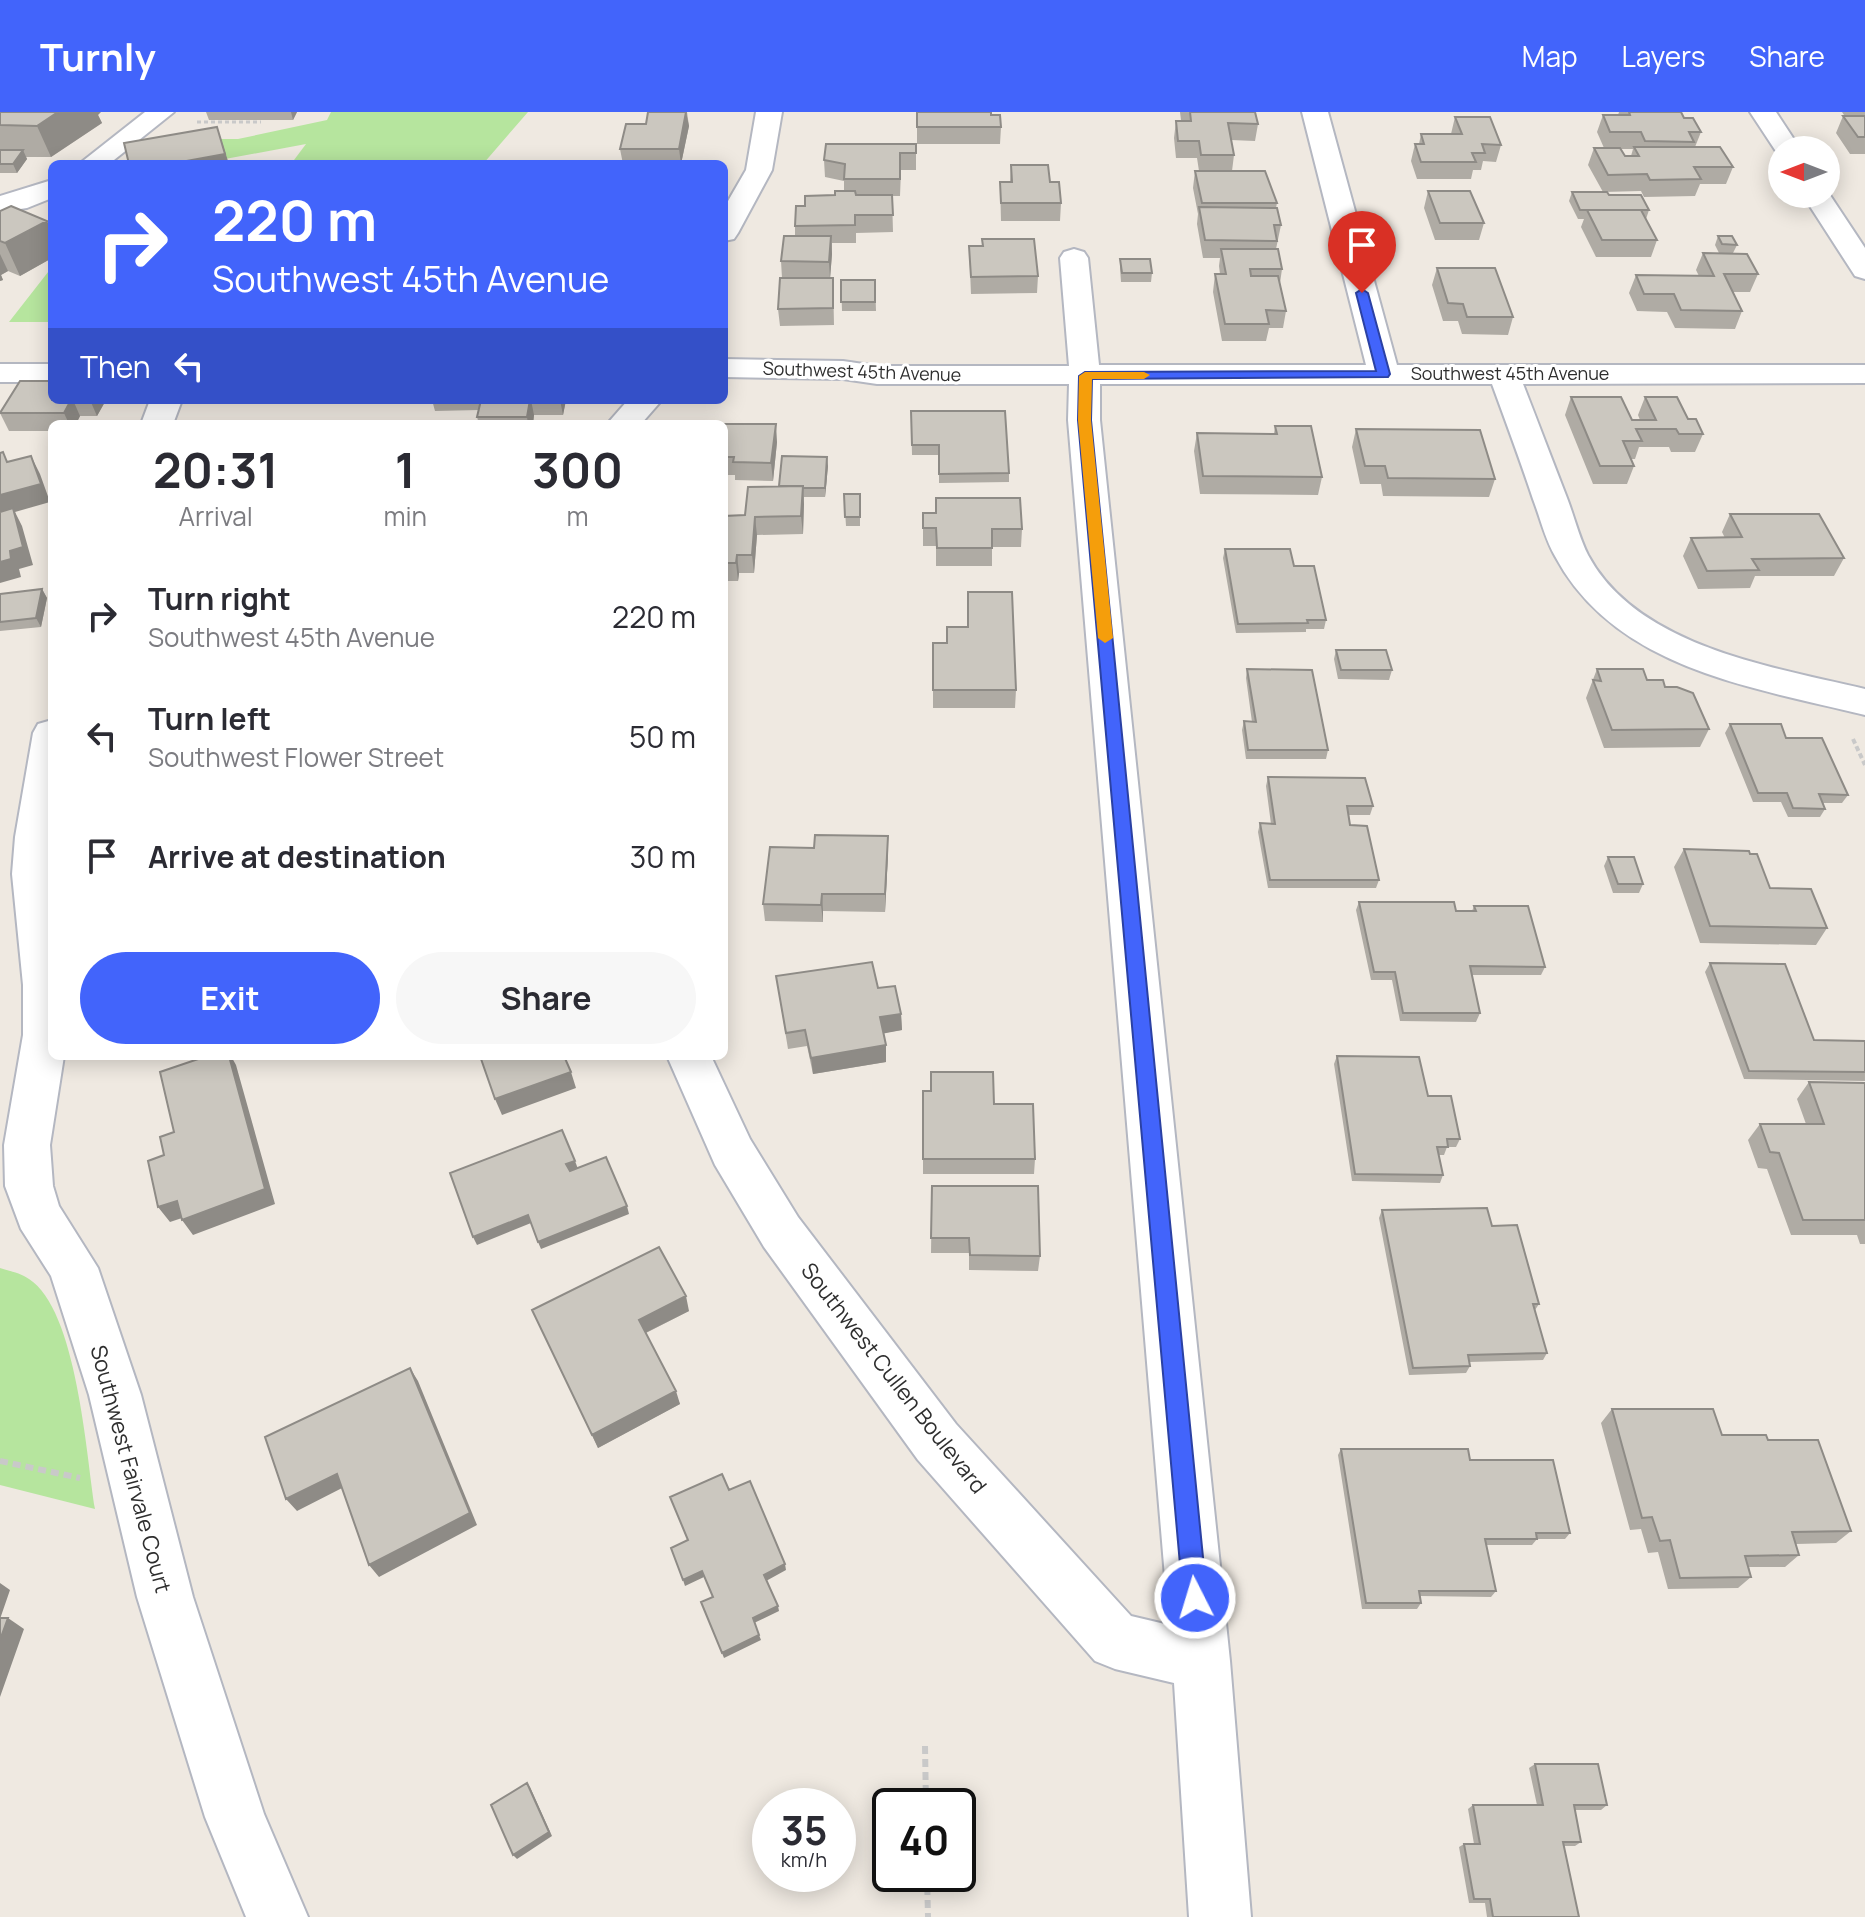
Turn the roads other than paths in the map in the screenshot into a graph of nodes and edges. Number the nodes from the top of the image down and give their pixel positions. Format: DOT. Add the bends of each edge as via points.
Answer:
graph roads {
  1 [pos="161,112"];
  2 [pos="769,112"];
  3 [pos="1315,112"];
  4 [pos="1763,112"];
  5 [pos="1779,136"];
  6 [pos="97,160"];
  7 [pos="48,190"];
  8 [pos="0,204"];
  9 [pos="1825,208"];
  10 [pos="728,226"];
  11 [pos="1074,258"];
  12 [pos="1865,270"];
  13 [pos="728,368"];
  14 [pos="0,373"];
  15 [pos="48,373"];
  16 [pos="1384,374"];
  17 [pos="1504,374"];
  18 [pos="1865,374"];
  19 [pos="1085,376"];
  20 [pos="642,404"];
  21 [pos="627,420"];
  22 [pos="1865,702"];
  23 [pos="48,762"];
  24 [pos="691,1060"];
  25 [pos="14,1190"];
  26 [pos="1201,1661"];
  27 [pos="277,1917"];
  28 [pos="1220,1917"];
  1 -- 6 [label="street"];
  2 -- 10 [label="street" via="759,170"];
  3 -- 16 [label="street"];
  4 -- 5 [label="street"];
  7 -- 8 [label="street"];
  9 -- 12 [label="street"];
  11 -- 19 [label="street"];
  13 -- 19 [label="street, Southwest 45th Avenue"];
  14 -- 15 [label="street"];
  16 -- 17 [label="street, Southwest 45th Avenue"];
  16 -- 19 [label="street, Southwest 45th Avenue"];
  17 -- 18 [label="street, Southwest 45th Avenue"];
  17 -- 22 [label="street" via="1571,555 1596,594 1645,632 1686,652"];
  19 -- 26 [label="street" via="1086,436"];
  20 -- 21 [label="street"];
  23 -- 25 [label="street, Southwest Fairvale Court" via="34,862 45,1035"];
  24 -- 26 [label="street, Southwest Cullen Boulevard" via="732,1151 781,1232 937,1442 1115,1641"];
  25 -- 27 [label="street, Southwest Fairvale Court" via="38,1214 73,1268 115,1395 165,1597 235,1817"];
  26 -- 28 [label="street"];
}
